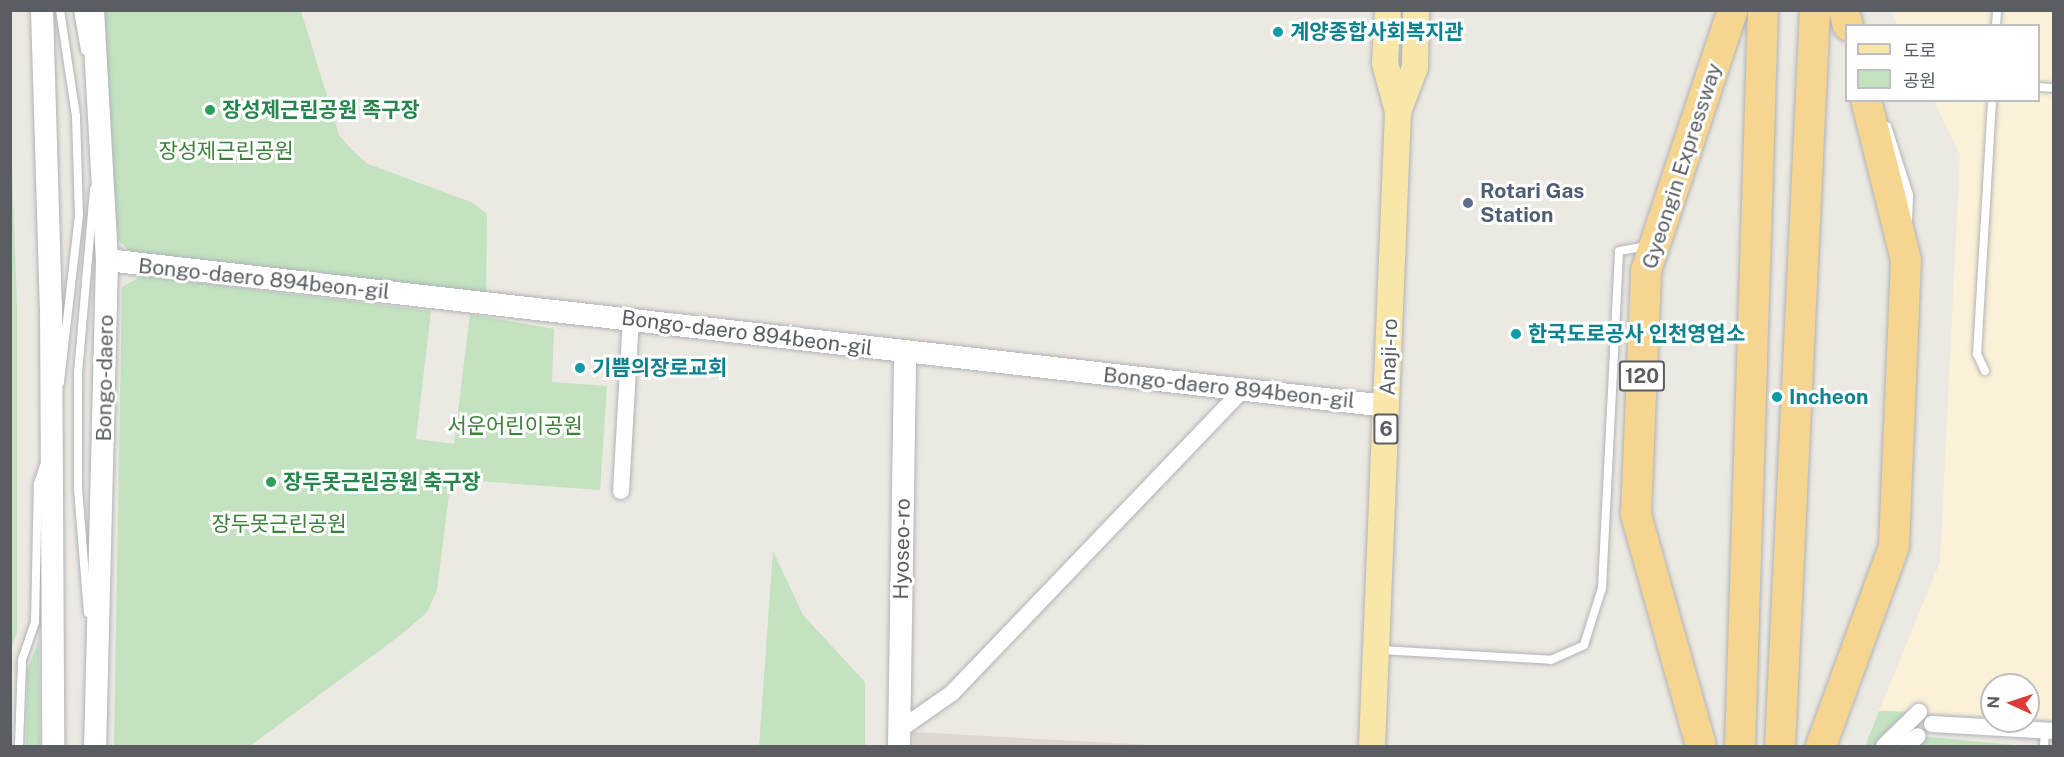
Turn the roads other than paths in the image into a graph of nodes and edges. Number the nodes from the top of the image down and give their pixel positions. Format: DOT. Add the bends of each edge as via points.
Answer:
graph roads {
  1 [pos="42,10"];
  2 [pos="60,10"];
  3 [pos="78,10"];
  4 [pos="93,10"];
  5 [pos="1388,10"];
  6 [pos="1416,10"];
  7 [pos="1733,10"];
  8 [pos="1763,10"];
  9 [pos="1815,10"];
  10 [pos="96,91"];
  11 [pos="1992,102"];
  12 [pos="1875,106"];
  13 [pos="1398,112"];
  14 [pos="98,158"];
  15 [pos="1655,245"];
  16 [pos="106,260"];
  17 [pos="631,320"];
  18 [pos="904,351"];
  19 [pos="1985,371"];
  20 [pos="1243,390"];
  21 [pos="1387,406"];
  22 [pos="51,433"];
  23 [pos="621,491"];
  24 [pos="1377,650"];
  25 [pos="96,698"];
  26 [pos="1919,712"];
  27 [pos="1932,724"];
  28 [pos="2048,736"];
  29 [pos="899,738"];
  30 [pos="19,747"];
  31 [pos="53,747"];
  32 [pos="95,747"];
  33 [pos="1372,747"];
  34 [pos="1701,747"];
  35 [pos="1740,747"];
  36 [pos="1780,747"];
  37 [pos="1821,747"];
  38 [pos="1884,747"];
  1 -- 22 [label="street"];
  2 -- 22 [label="lane" via="76,116 79,215 64,367"];
  3 -- 10 [label="lane"];
  4 -- 10 [label="street, Bongo-daero"];
  5 -- 13 [label="main road, Anaji-ro / 6" via="1385,63"];
  6 -- 13 [label="main road, Anaji-ro / 6" via="1415,67"];
  7 -- 15 [label="highway, Gyeongin Expressway / 120"];
  8 -- 35 [label="highway"];
  9 -- 36 [label="highway"];
  10 -- 14 [label="street, Bongo-daero"];
  11 -- 19 [label="lane" via="1977,354"];
  12 -- 37 [label="highway" via="1906,260 1894,546"];
  13 -- 21 [label="main road, Anaji-ro / 6"];
  14 -- 16 [label="street, Bongo-daero"];
  14 -- 25 [label="lane" via="78,373 78,489"];
  15 -- 24 [label="lane" via="1619,251 1602,588 1584,645 1551,660"];
  15 -- 34 [label="highway, Gyeongin Expressway / 120" via="1646,271 1636,514"];
  16 -- 17 [label="street, Bongo-daero 894beon-gil"];
  16 -- 25 [label="street, Bongo-daero"];
  17 -- 18 [label="street, Bongo-daero 894beon-gil"];
  17 -- 23 [label="street"];
  18 -- 20 [label="street, Bongo-daero 894beon-gil"];
  18 -- 29 [label="street, Hyoseo-ro"];
  20 -- 21 [label="street, Bongo-daero 894beon-gil"];
  20 -- 29 [label="street" via="952,693"];
  21 -- 24 [label="main road, Anaji-ro / 6"];
  22 -- 30 [label="lane" via="38,484 35,622 22,660"];
  22 -- 31 [label="street"];
  24 -- 33 [label="main road, Anaji-ro / 6"];
  25 -- 32 [label="street, Bongo-daero"];
  26 -- 38 [label="street"];
  27 -- 28 [label="street"];
}
